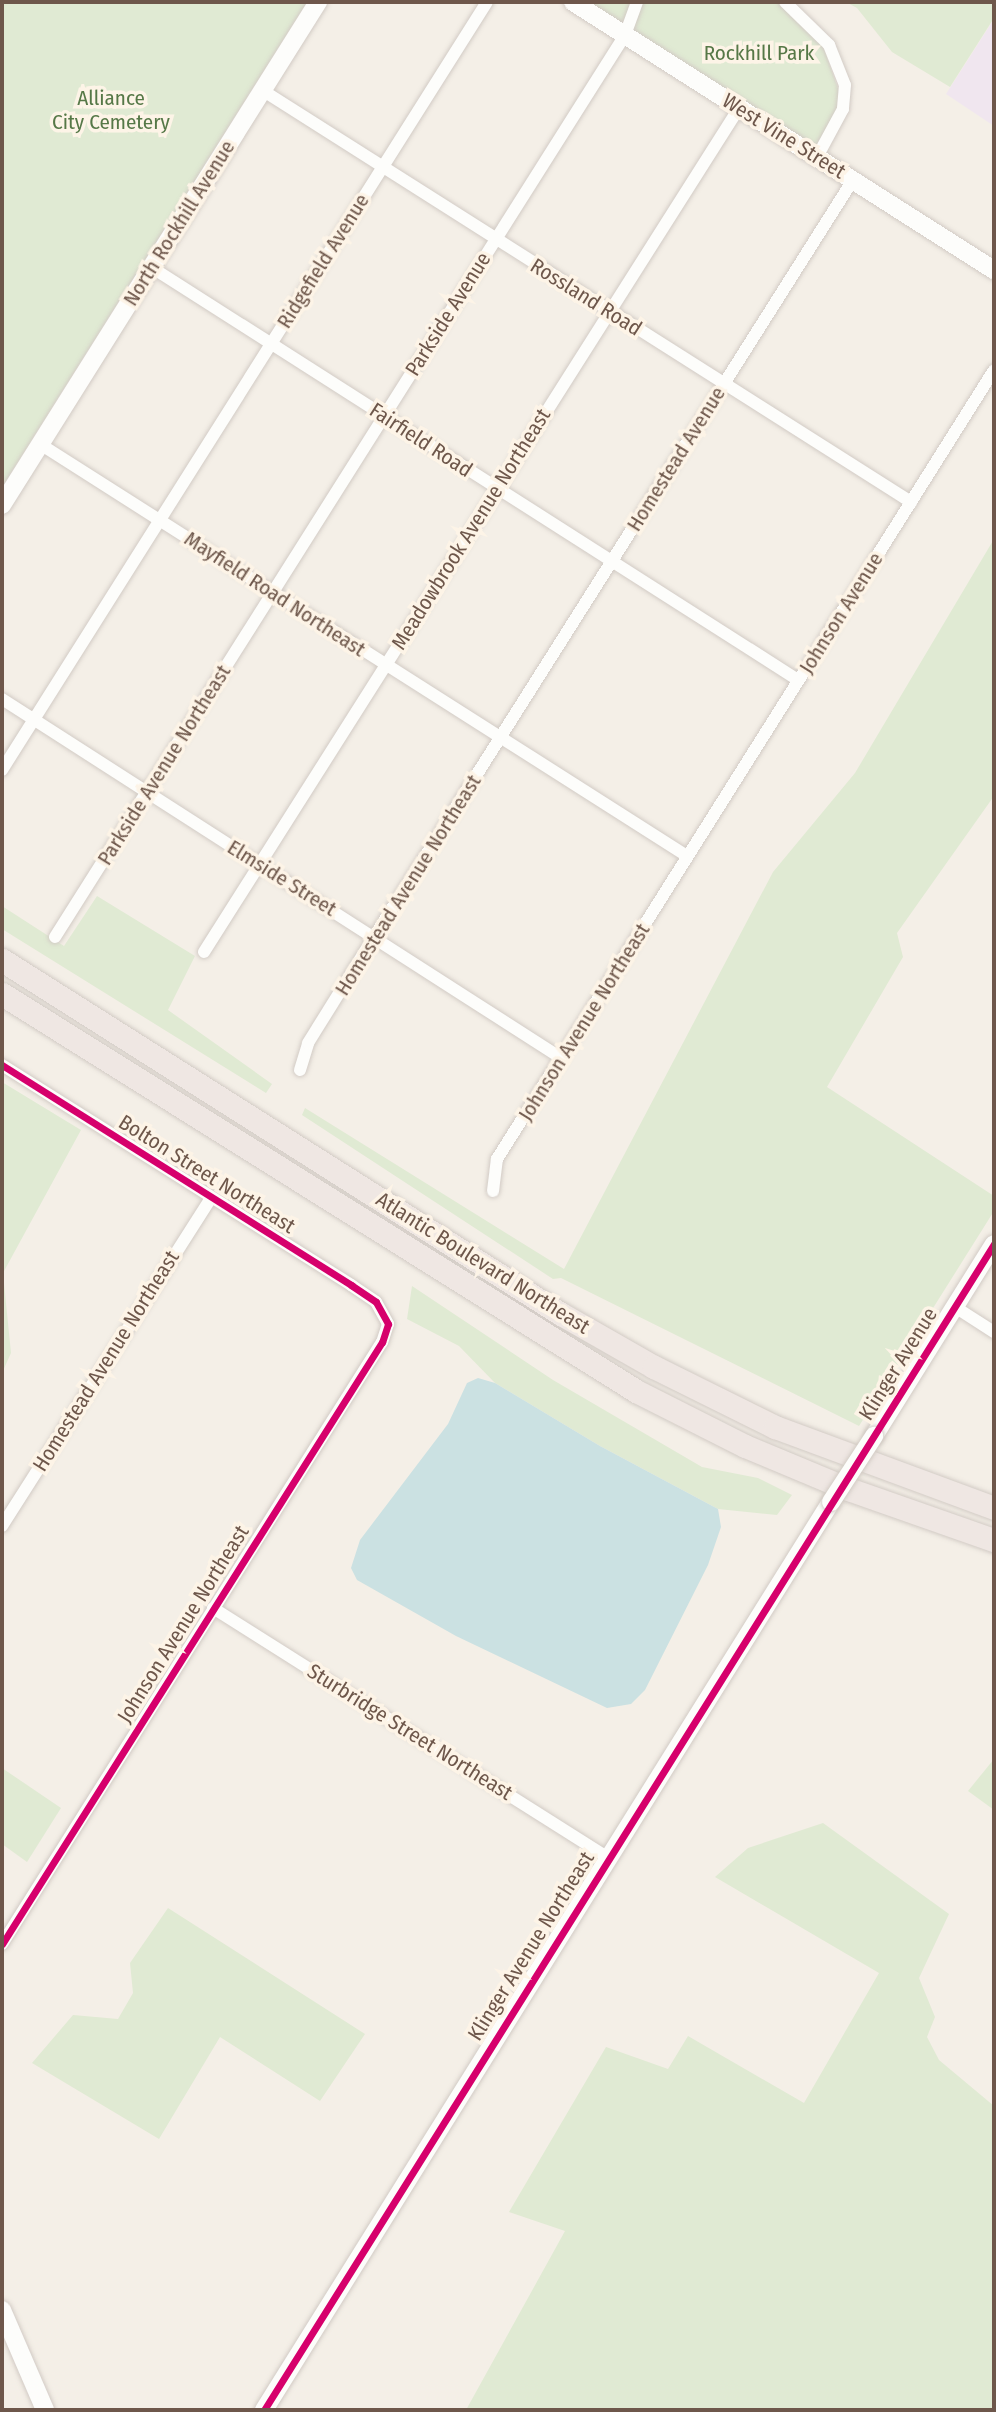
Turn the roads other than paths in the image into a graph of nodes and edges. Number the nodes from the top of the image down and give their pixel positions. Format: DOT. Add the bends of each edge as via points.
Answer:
graph roads {
  1 [pos="318,2"];
  2 [pos="487,2"];
  3 [pos="573,2"];
  4 [pos="637,2"];
  5 [pos="785,2"];
  6 [pos="625,35"];
  7 [pos="262,90"];
  8 [pos="739,108"];
  9 [pos="817,157"];
  10 [pos="382,167"];
  11 [pos="853,180"];
  12 [pos="495,239"];
  13 [pos="151,267"];
  14 [pos="994,270"];
  15 [pos="609,311"];
  16 [pos="271,342"];
  17 [pos="994,370"];
  18 [pos="724,383"];
  19 [pos="384,416"];
  20 [pos="40,444"];
  21 [pos="497,488"];
  22 [pos="911,502"];
  23 [pos="2,505"];
  24 [pos="158,520"];
  25 [pos="611,562"];
  26 [pos="273,593"];
  27 [pos="386,665"];
  28 [pos="798,680"];
  29 [pos="2,699"];
  30 [pos="34,719"];
  31 [pos="501,738"];
  32 [pos="2,770"];
  33 [pos="147,792"];
  34 [pos="687,856"];
  35 [pos="261,864"];
  36 [pos="55,937"];
  37 [pos="374,937"];
  38 [pos="204,951"];
  39 [pos="2,960"];
  40 [pos="2,995"];
  41 [pos="561,1058"];
  42 [pos="2,1065"];
  43 [pos="300,1070"];
  44 [pos="493,1191"];
  45 [pos="211,1198"];
  46 [pos="994,1244"];
  47 [pos="955,1307"];
  48 [pos="387,1320"];
  49 [pos="994,1332"];
  50 [pos="831,1502"];
  51 [pos="994,1508"];
  52 [pos="2,1526"];
  53 [pos="994,1539"];
  54 [pos="213,1608"];
  55 [pos="607,1857"];
  56 [pos="2,1944"];
  57 [pos="2,2310"];
  58 [pos="42,2409"];
  59 [pos="264,2410"];
  1 -- 7 [label="street, North Rockhill Avenue"];
  2 -- 10 [label="street, Ridgefield Avenue"];
  3 -- 6 [label="street, West Vine Street"];
  4 -- 6 [label="street, Parkside Avenue"];
  5 -- 9 [label="street" via="829,45 845,85 843,109"];
  6 -- 8 [label="street, West Vine Street"];
  6 -- 12 [label="street, Parkside Avenue"];
  7 -- 10 [label="street, Rossland Road"];
  7 -- 13 [label="street, North Rockhill Avenue"];
  8 -- 9 [label="street, West Vine Street"];
  8 -- 15 [label="street, Meadowbrook Avenue Northeast"];
  9 -- 11 [label="street, West Vine Street"];
  10 -- 12 [label="street, Rossland Road"];
  10 -- 16 [label="street, Ridgefield Avenue"];
  11 -- 14 [label="street, West Vine Street"];
  11 -- 18 [label="street, Homestead Avenue"];
  12 -- 15 [label="street, Rossland Road"];
  12 -- 19 [label="street, Parkside Avenue"];
  13 -- 16 [label="street, Fairfield Road"];
  13 -- 20 [label="street, North Rockhill Avenue"];
  15 -- 18 [label="street, Rossland Road"];
  15 -- 21 [label="street, Meadowbrook Avenue Northeast"];
  16 -- 19 [label="street, Fairfield Road"];
  16 -- 24 [label="street, Ridgefield Avenue"];
  17 -- 22 [label="street, Johnson Avenue"];
  18 -- 22 [label="street, Rossland Road"];
  18 -- 25 [label="street, Homestead Avenue"];
  19 -- 21 [label="street, Fairfield Road"];
  19 -- 26 [label="street, Parkside Avenue"];
  20 -- 23 [label="street, North Rockhill Avenue"];
  20 -- 24 [label="street, Mayfield Road Northeast"];
  21 -- 25 [label="street, Fairfield Road"];
  21 -- 27 [label="street, Meadowbrook Avenue Northeast"];
  22 -- 28 [label="street, Johnson Avenue"];
  24 -- 26 [label="street, Mayfield Road Northeast"];
  24 -- 30 [label="street, Ridgefield Avenue"];
  25 -- 28 [label="street, Fairfield Road"];
  25 -- 31 [label="street, Homestead Avenue"];
  26 -- 27 [label="street, Mayfield Road Northeast"];
  26 -- 33 [label="street, Parkside Avenue Northeast"];
  27 -- 31 [label="street, Mayfield Road Northeast"];
  27 -- 35 [label="street, Meadowbrook Avenue Northeast"];
  28 -- 34 [label="street, Johnson Avenue"];
  29 -- 30 [label="street, Elmside Street"];
  30 -- 32 [label="street, Ridgefield Avenue"];
  30 -- 33 [label="street, Elmside Street"];
  31 -- 34 [label="street, Mayfield Road Northeast"];
  31 -- 37 [label="street, Homestead Avenue Northeast"];
  33 -- 35 [label="street, Elmside Street"];
  33 -- 36 [label="street, Parkside Avenue Northeast"];
  34 -- 41 [label="street, Johnson Avenue Northeast"];
  35 -- 37 [label="street, Elmside Street"];
  35 -- 38 [label="street, Meadowbrook Avenue Northeast"];
  37 -- 41 [label="street, Elmside Street"];
  37 -- 43 [label="street, Homestead Avenue Northeast" via="308,1043"];
  39 -- 51 [label="highway, Atlantic Boulevard Northeast" via="654,1367 775,1427"];
  40 -- 53 [label="highway, Atlantic Boulevard Northeast" via="636,1391 780,1461 898,1509"];
  41 -- 44 [label="street, Johnson Avenue Northeast" via="497,1159"];
  42 -- 45 [label="street, Bolton Street Northeast"];
  45 -- 48 [label="street, Bolton Street Northeast" via="370,1298"];
  45 -- 52 [label="street, Homestead Avenue Northeast"];
  46 -- 47 [label="street, Klinger Avenue"];
  47 -- 49 [label="street"];
  47 -- 50 [label="street, Klinger Avenue, bridge"];
  48 -- 54 [label="street, Johnson Avenue Northeast" via="382,1342"];
  50 -- 55 [label="street, Klinger Avenue Northeast"];
  54 -- 55 [label="street, Sturbridge Street Northeast"];
  54 -- 56 [label="street, Johnson Avenue Northeast"];
  55 -- 59 [label="street, Klinger Avenue Northeast"];
  57 -- 58 [label="street"];
}
